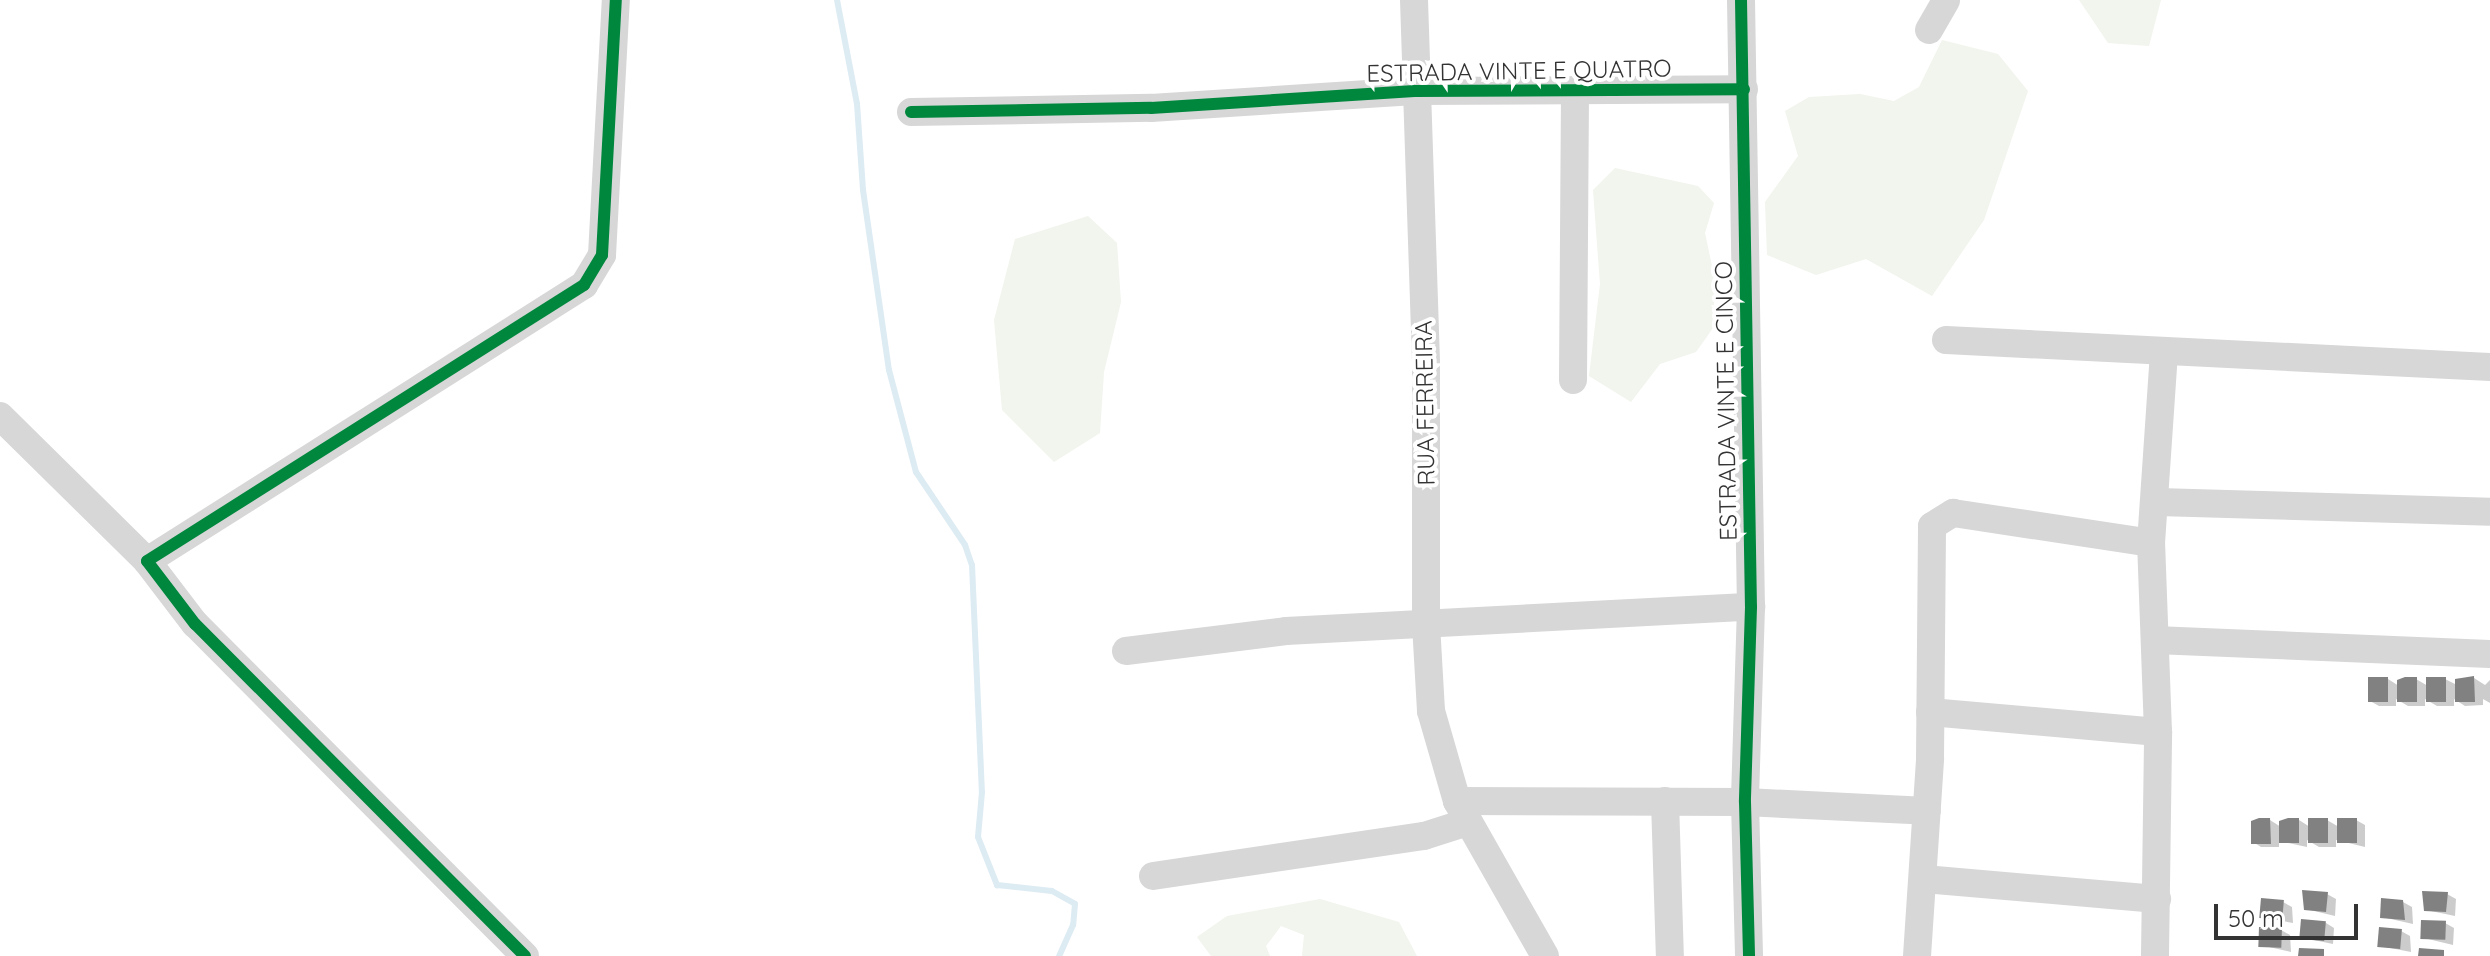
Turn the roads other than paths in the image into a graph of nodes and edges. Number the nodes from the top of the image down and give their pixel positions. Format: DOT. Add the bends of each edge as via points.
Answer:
graph roads {
  1 [pos="616,0"];
  2 [pos="1414,0"];
  3 [pos="1741,0"];
  4 [pos="1946,0"];
  5 [pos="1929,30"];
  6 [pos="1744,89"];
  7 [pos="1575,90"];
  8 [pos="1414,91"];
  9 [pos="911,112"];
  10 [pos="1946,340"];
  11 [pos="2164,352"];
  12 [pos="2490,367"];
  13 [pos="1573,380"];
  14 [pos="0,416"];
  15 [pos="2158,502"];
  16 [pos="2490,512"];
  17 [pos="2151,543"];
  18 [pos="147,561"];
  19 [pos="1751,607"];
  20 [pos="1426,624"];
  21 [pos="2155,640"];
  22 [pos="1126,651"];
  23 [pos="2490,654"];
  24 [pos="1930,712"];
  25 [pos="2158,732"];
  26 [pos="1665,801"];
  27 [pos="1745,802"];
  28 [pos="1927,811"];
  29 [pos="1463,812"];
  30 [pos="1153,876"];
  31 [pos="1924,879"];
  32 [pos="2157,899"];
  33 [pos="525,956"];
  34 [pos="1545,956"];
  35 [pos="1670,956"];
  36 [pos="1749,956"];
  37 [pos="1917,956"];
  38 [pos="2155,956"];
  1 -- 18 [label="street" via="602,255 584,285"];
  2 -- 8 [label="street, RUA FERREIRA"];
  3 -- 6 [label="street, ESTRADA VINTE E CINCO"];
  4 -- 5 [label="street"];
  6 -- 7 [label="street, ESTRADA VINTE E QUATRO"];
  6 -- 19 [label="street, ESTRADA VINTE E CINCO"];
  7 -- 8 [label="street, ESTRADA VINTE E QUATRO"];
  7 -- 13 [label="street"];
  8 -- 9 [label="street, ESTRADA VINTE E QUATRO" via="1151,108"];
  8 -- 20 [label="street, RUA FERREIRA" via="1426,365"];
  10 -- 11 [label="street"];
  11 -- 12 [label="street"];
  11 -- 15 [label="street"];
  14 -- 18 [label="street"];
  15 -- 16 [label="street"];
  15 -- 17 [label="street"];
  17 -- 21 [label="street"];
  17 -- 24 [label="street" via="1953,513 1941,516 1929,542"];
  18 -- 33 [label="street" via="195,624"];
  19 -- 20 [label="street"];
  19 -- 27 [label="street, ESTRADA VINTE E CINCO"];
  20 -- 22 [label="street" via="1286,631"];
  20 -- 29 [label="street, RUA FERREIRA" via="1431,711"];
  21 -- 23 [label="street"];
  21 -- 25 [label="street"];
  24 -- 25 [label="street"];
  24 -- 28 [label="street"];
  25 -- 32 [label="street"];
  26 -- 27 [label="street"];
  26 -- 29 [label="street"];
  26 -- 35 [label="street"];
  27 -- 28 [label="street"];
  27 -- 36 [label="street, ESTRADA VINTE E CINCO"];
  28 -- 31 [label="street"];
  29 -- 30 [label="street" via="1424,836"];
  29 -- 34 [label="street, RUA FERREIRA"];
  31 -- 32 [label="street"];
  31 -- 37 [label="street"];
  32 -- 38 [label="street"];
}
